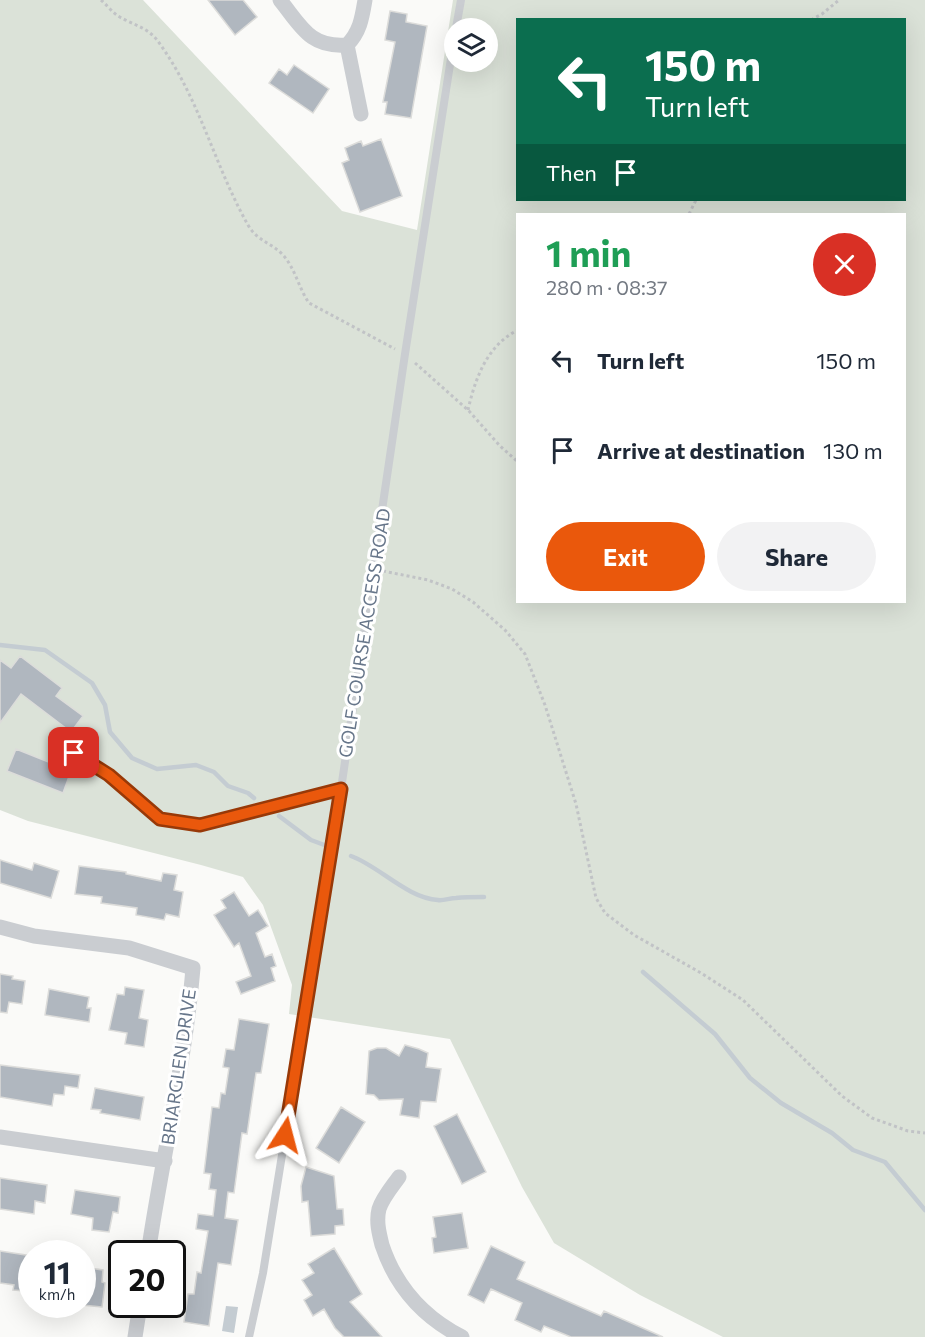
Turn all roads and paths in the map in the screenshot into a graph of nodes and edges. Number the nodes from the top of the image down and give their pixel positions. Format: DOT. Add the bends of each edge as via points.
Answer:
graph roads {
  1 [pos="101,0"];
  2 [pos="280,0"];
  3 [pos="365,0"];
  4 [pos="460,0"];
  5 [pos="839,0"];
  6 [pos="457,18"];
  7 [pos="815,18"];
  8 [pos="347,45"];
  9 [pos="449,72"];
  10 [pos="361,114"];
  11 [pos="516,331"];
  12 [pos="405,354"];
  13 [pos="468,410"];
  14 [pos="516,460"];
  15 [pos="375,569"];
  16 [pos="56,741"];
  17 [pos="341,789"];
  18 [pos="0,927"];
  19 [pos="925,1134"];
  20 [pos="0,1137"];
  21 [pos="165,1161"];
  22 [pos="399,1177"];
  23 [pos="150,1240"];
  24 [pos="138,1318"];
  25 [pos="135,1337"];
  26 [pos="249,1337"];
  27 [pos="462,1337"];
  1 -- 12 [label="path" via="118,16 156,38 193,99 250,228 281,253 309,303"];
  2 -- 8 [label="street" via="308,35 332,46"];
  3 -- 8 [label="street" via="360,26"];
  4 -- 6 [label="lane"];
  5 -- 7 [label="path"];
  8 -- 10 [label="street"];
  9 -- 12 [label="lane, GOLF COURSE ACCESS ROAD"];
  11 -- 13 [label="path" via="496,345 487,359 474,383"];
  12 -- 13 [label="path"];
  12 -- 15 [label="lane, GOLF COURSE ACCESS ROAD"];
  13 -- 14 [label="path"];
  15 -- 17 [label="lane, GOLF COURSE ACCESS ROAD"];
  15 -- 19 [label="path" via="452,589 505,630 525,654 576,804 596,898 605,913 634,935 743,1000 842,1096 872,1118"];
  16 -- 17 [label="lane" via="109,775 160,819 200,825"];
  17 -- 26 [label="lane, GOLF COURSE ACCESS ROAD" via="263,1273"];
  18 -- 21 [label="street, BRIARGLEN DRIVE" via="34,936 129,948 193,968"];
  20 -- 21 [label="street"];
  21 -- 23 [label="street, BRIARGLEN DRIVE"];
  22 -- 27 [label="street" via="380,1208 378,1229 386,1256 413,1301 431,1319"];
  24 -- 25 [label="street"];
}
